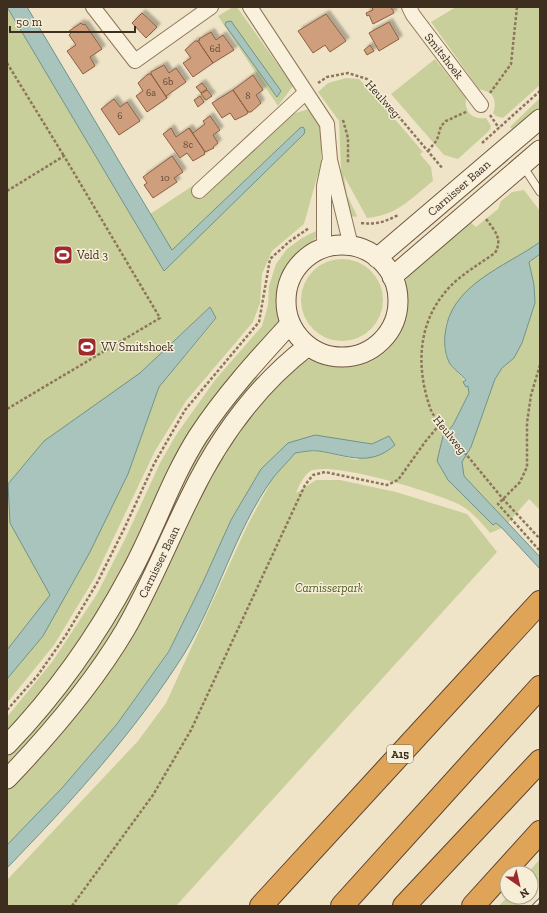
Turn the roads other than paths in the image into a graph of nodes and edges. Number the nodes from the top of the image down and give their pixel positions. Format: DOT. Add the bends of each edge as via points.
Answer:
graph roads {
  1 [pos="93,7"];
  2 [pos="211,7"];
  3 [pos="250,7"];
  4 [pos="408,7"];
  5 [pos="306,92"];
  6 [pos="481,104"];
  7 [pos="540,118"];
  8 [pos="540,150"];
  9 [pos="330,160"];
  10 [pos="522,166"];
  11 [pos="199,191"];
  12 [pos="540,192"];
  13 [pos="351,246"];
  14 [pos="324,248"];
  15 [pos="377,258"];
  16 [pos="392,277"];
  17 [pos="290,324"];
  18 [pos="308,346"];
  19 [pos="540,602"];
  20 [pos="540,687"];
  21 [pos="7,746"];
  22 [pos="540,761"];
  23 [pos="7,779"];
  24 [pos="540,832"];
  25 [pos="261,906"];
  26 [pos="342,906"];
  27 [pos="405,906"];
  28 [pos="472,906"];
  1 -- 2 [label="street" via="134,61"];
  3 -- 5 [label="street"];
  4 -- 6 [label="street, Smitshoek"];
  5 -- 9 [label="street" via="327,124"];
  5 -- 11 [label="street"];
  7 -- 15 [label="main road, Carnisser Baan"];
  8 -- 10 [label="main road, Carnisser Baan"];
  9 -- 13 [label="street"];
  9 -- 14 [label="street" via="324,186"];
  10 -- 12 [label="lane"];
  10 -- 16 [label="main road, Carnisser Baan"];
  13 -- 14 [label="main road"];
  13 -- 15 [label="main road" via="369,252"];
  14 -- 17 [label="main road" via="304,260 290,278 286,301"];
  15 -- 16 [label="main road"];
  16 -- 18 [label="main road" via="397,293 397,311 391,327 381,341 366,351 350,357 328,356"];
  17 -- 18 [label="main road"];
  17 -- 21 [label="main road, Carnisser Baan" via="249,368 198,436 177,471 131,573 104,620 60,684"];
  18 -- 23 [label="main road, Carnisser Baan" via="260,389 234,423 190,497 161,561 125,630 77,700"];
  19 -- 25 [label="highway, A15"];
  20 -- 26 [label="highway"];
  22 -- 27 [label="highway"];
  24 -- 28 [label="highway"];
}
